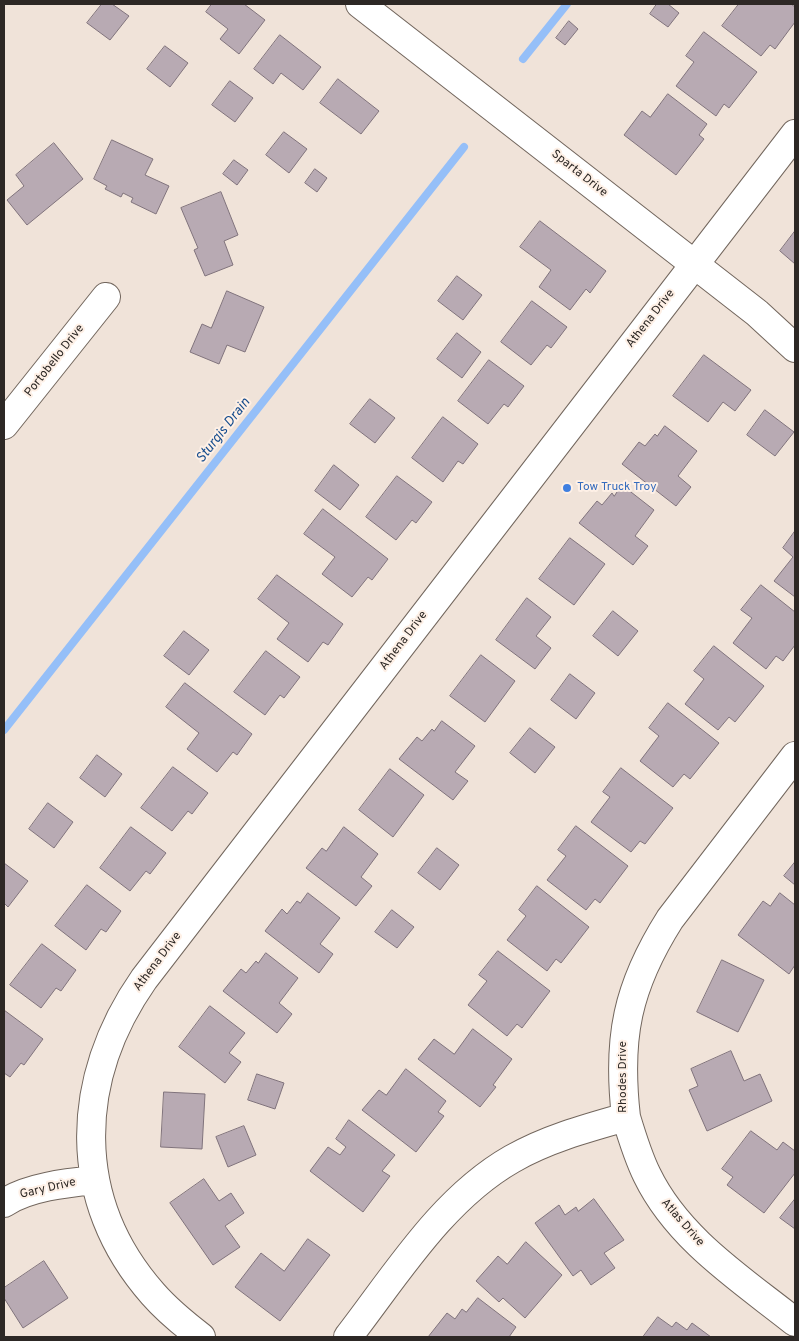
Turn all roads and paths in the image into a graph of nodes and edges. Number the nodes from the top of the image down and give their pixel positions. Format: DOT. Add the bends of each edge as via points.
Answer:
graph roads {
  1 [pos="360,4"];
  2 [pos="795,134"];
  3 [pos="693,264"];
  4 [pos="106,297"];
  5 [pos="795,348"];
  6 [pos="4,425"];
  7 [pos="795,756"];
  8 [pos="626,1117"];
  9 [pos="94,1180"];
  10 [pos="4,1203"];
  11 [pos="795,1322"];
  12 [pos="201,1337"];
  13 [pos="348,1337"];
  1 -- 3 [label="street, Sparta Drive"];
  2 -- 3 [label="street, Athena Drive"];
  3 -- 5 [label="street, Sparta Drive" via="757,313"];
  3 -- 9 [label="street, Athena Drive" via="132,997 117,1021 97,1077 91,1135"];
  4 -- 6 [label="street, Portobello Drive"];
  7 -- 8 [label="street, Rhodes Drive" via="670,919 642,969 628,1010 622,1045"];
  8 -- 11 [label="street, Atlas Drive" via="647,1175 673,1217 710,1254"];
  8 -- 13 [label="street, Rhodes Drive" via="547,1141 511,1159 476,1184 427,1235"];
  9 -- 10 [label="street, Gary Drive" via="66,1183 13,1197"];
  9 -- 12 [label="street, Athena Drive" via="112,1229 137,1274 172,1314"];
}
